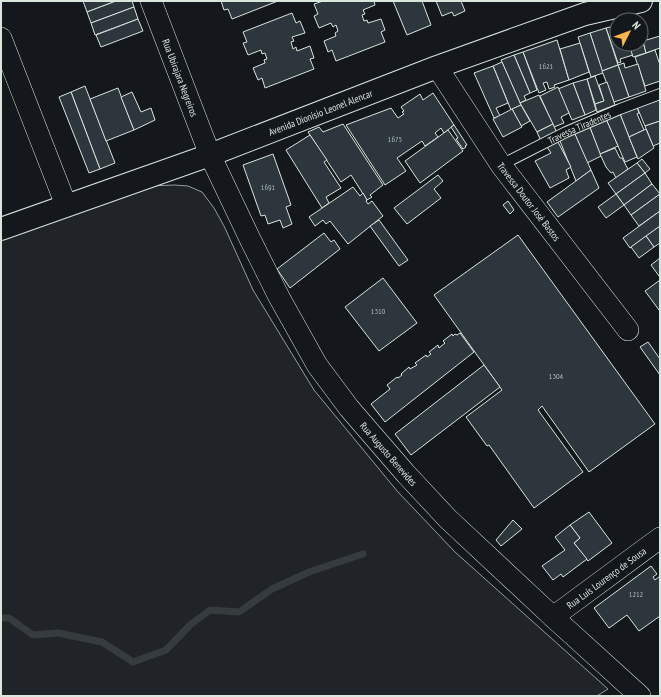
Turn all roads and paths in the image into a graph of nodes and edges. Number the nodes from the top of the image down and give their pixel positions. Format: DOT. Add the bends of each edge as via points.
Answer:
graph roads {
  1 [pos="151,1"];
  2 [pos="641,1"];
  3 [pos="1,38"];
  4 [pos="437,67"];
  5 [pos="660,94"];
  6 [pos="210,155"];
  7 [pos="501,165"];
  8 [pos="66,206"];
  9 [pos="1,229"];
  10 [pos="628,330"];
  11 [pos="660,538"];
  12 [pos="553,618"];
  13 [pos="640,696"];
  1 -- 6 [label="street, Rua Ubirajara Negreiros"];
  2 -- 4 [label="main road, Avenida Dionísio Leonel Alencar" via="585,14"];
  3 -- 8 [label="street"];
  4 -- 6 [label="main road, Avenida Dionísio Leonel Alencar"];
  4 -- 7 [label="street, Travessa Doutor José Bastos"];
  5 -- 7 [label="lane, Travessa Tiradentes" via="566,132"];
  6 -- 8 [label="main road, Avenida Dionísio Leonel Alencar"];
  6 -- 12 [label="street, Rua Augusto Benevides" via="278,297 317,365 349,408 406,474 448,519"];
  7 -- 10 [label="street, Travessa Doutor José Bastos"];
  8 -- 9 [label="main road, Avenida Dionísio Leonel Alencar"];
  11 -- 12 [label="street, Rua Luís Lourenço de Sousa"];
  12 -- 13 [label="street, Rua Augusto Benevides"];
}
